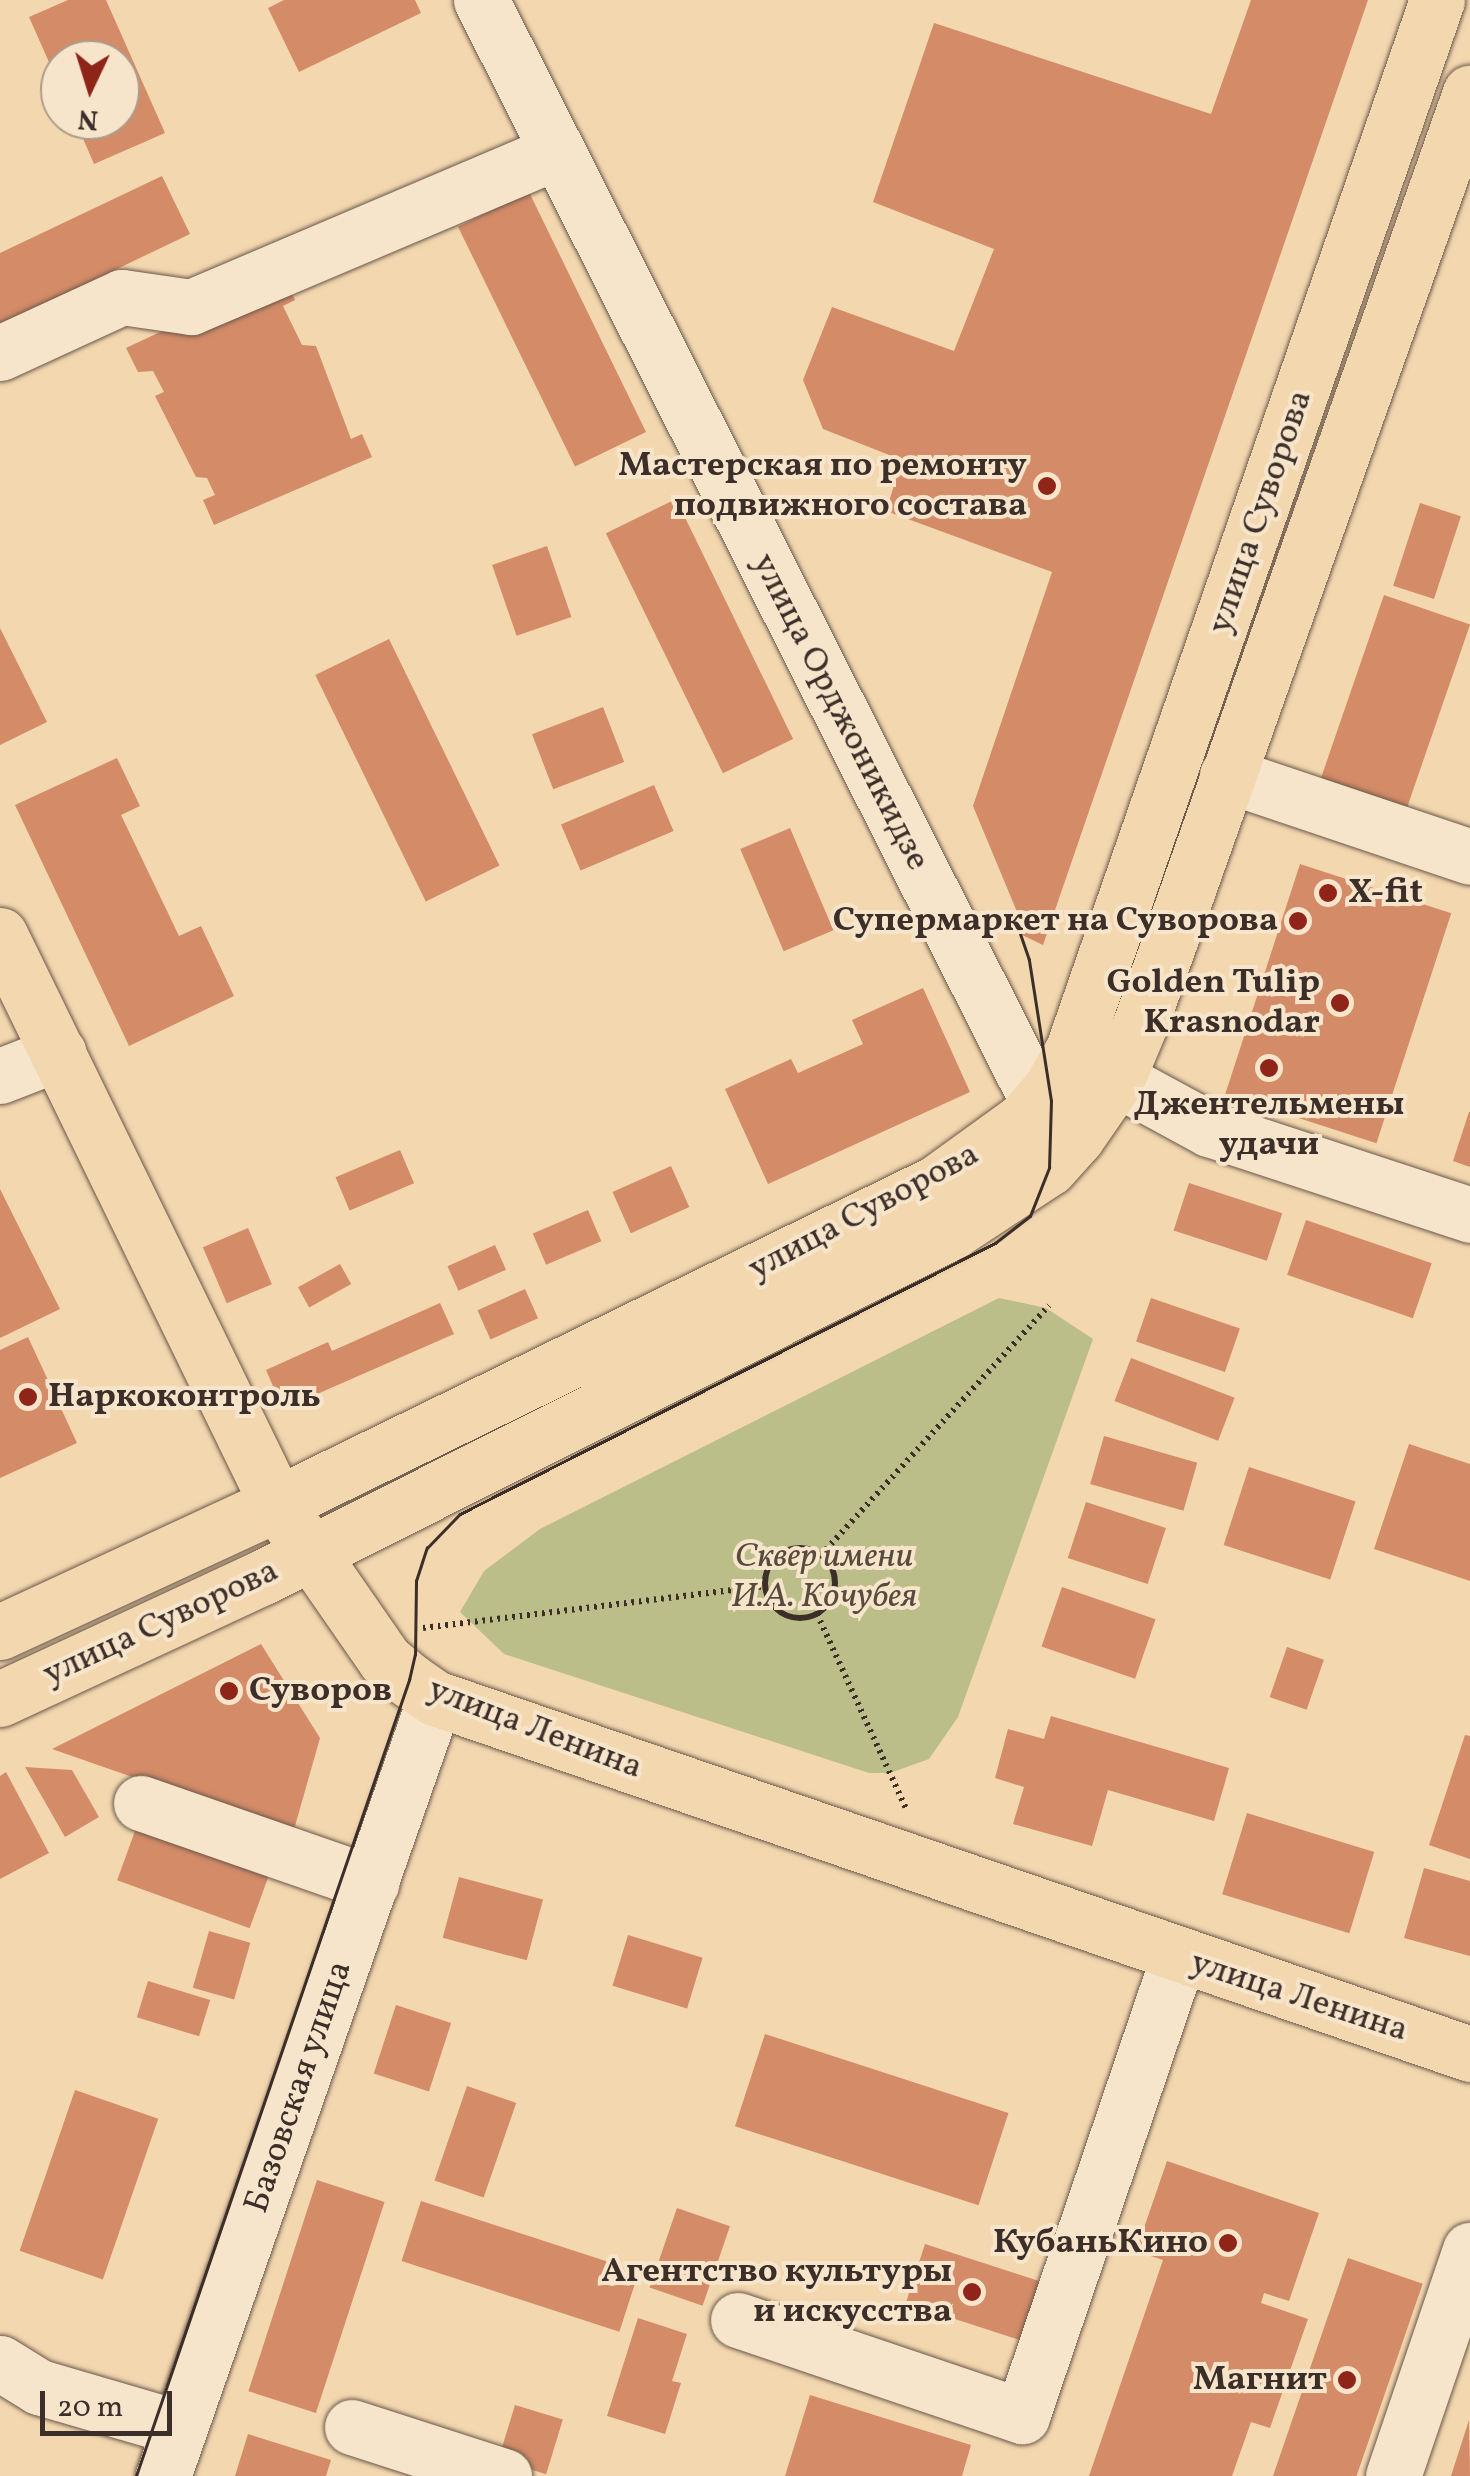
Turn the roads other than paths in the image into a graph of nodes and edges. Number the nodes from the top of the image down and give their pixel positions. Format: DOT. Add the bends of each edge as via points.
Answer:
graph roads {
  1 [pos="481,0"];
  2 [pos="1436,0"];
  3 [pos="1470,93"];
  4 [pos="556,152"];
  5 [pos="0,354"];
  6 [pos="1227,775"];
  7 [pos="1470,857"];
  8 [pos="0,935"];
  9 [pos="59,1053"];
  10 [pos="0,1076"];
  11 [pos="1118,1079"];
  12 [pos="1038,1102"];
  13 [pos="1470,1215"];
  14 [pos="277,1504"];
  15 [pos="308,1553"];
  16 [pos="0,1632"];
  17 [pos="436,1698"];
  18 [pos="0,1700"];
  19 [pos="140,1802"];
  20 [pos="371,1883"];
  21 [pos="1178,1956"];
  22 [pos="1470,2054"];
  23 [pos="1470,2250"];
  24 [pos="738,2320"];
  25 [pos="13,2384"];
  26 [pos="352,2427"];
  27 [pos="171,2452"];
  28 [pos="504,2476"];
  29 [pos="1393,2476"];
  1 -- 4 [label="street, улица Орджоникидзе"];
  2 -- 12 [label="main road, улица Суворова" via="1073,1049"];
  3 -- 6 [label="main road, улица Суворова"];
  4 -- 5 [label="street" via="191,307 122,297"];
  4 -- 12 [label="street, улица Орджоникидзе"];
  6 -- 7 [label="street"];
  6 -- 11 [label="main road, улица Суворова"];
  8 -- 9 [label="main road, улица Ленина"];
  9 -- 10 [label="street"];
  9 -- 14 [label="main road, улица Ленина"];
  11 -- 13 [label="street" via="1210,1128"];
  11 -- 15 [label="main road, улица Суворова" via="1098,1113 1049,1168 953,1231"];
  12 -- 14 [label="main road, улица Суворова" via="1000,1139 936,1183"];
  14 -- 15 [label="main road, улица Ленина"];
  14 -- 16 [label="main road, улица Суворова"];
  15 -- 17 [label="main road, улица Ленина" via="385,1660"];
  15 -- 18 [label="main road, улица Суворова"];
  17 -- 20 [label="street, Базовская улица"];
  17 -- 21 [label="main road, улица Ленина"];
  19 -- 20 [label="street"];
  20 -- 27 [label="street, Базовская улица"];
  21 -- 22 [label="main road, улица Ленина"];
  21 -- 24 [label="street" via="1022,2416"];
  23 -- 29 [label="street"];
  25 -- 27 [label="street"];
  26 -- 28 [label="street"];
}
